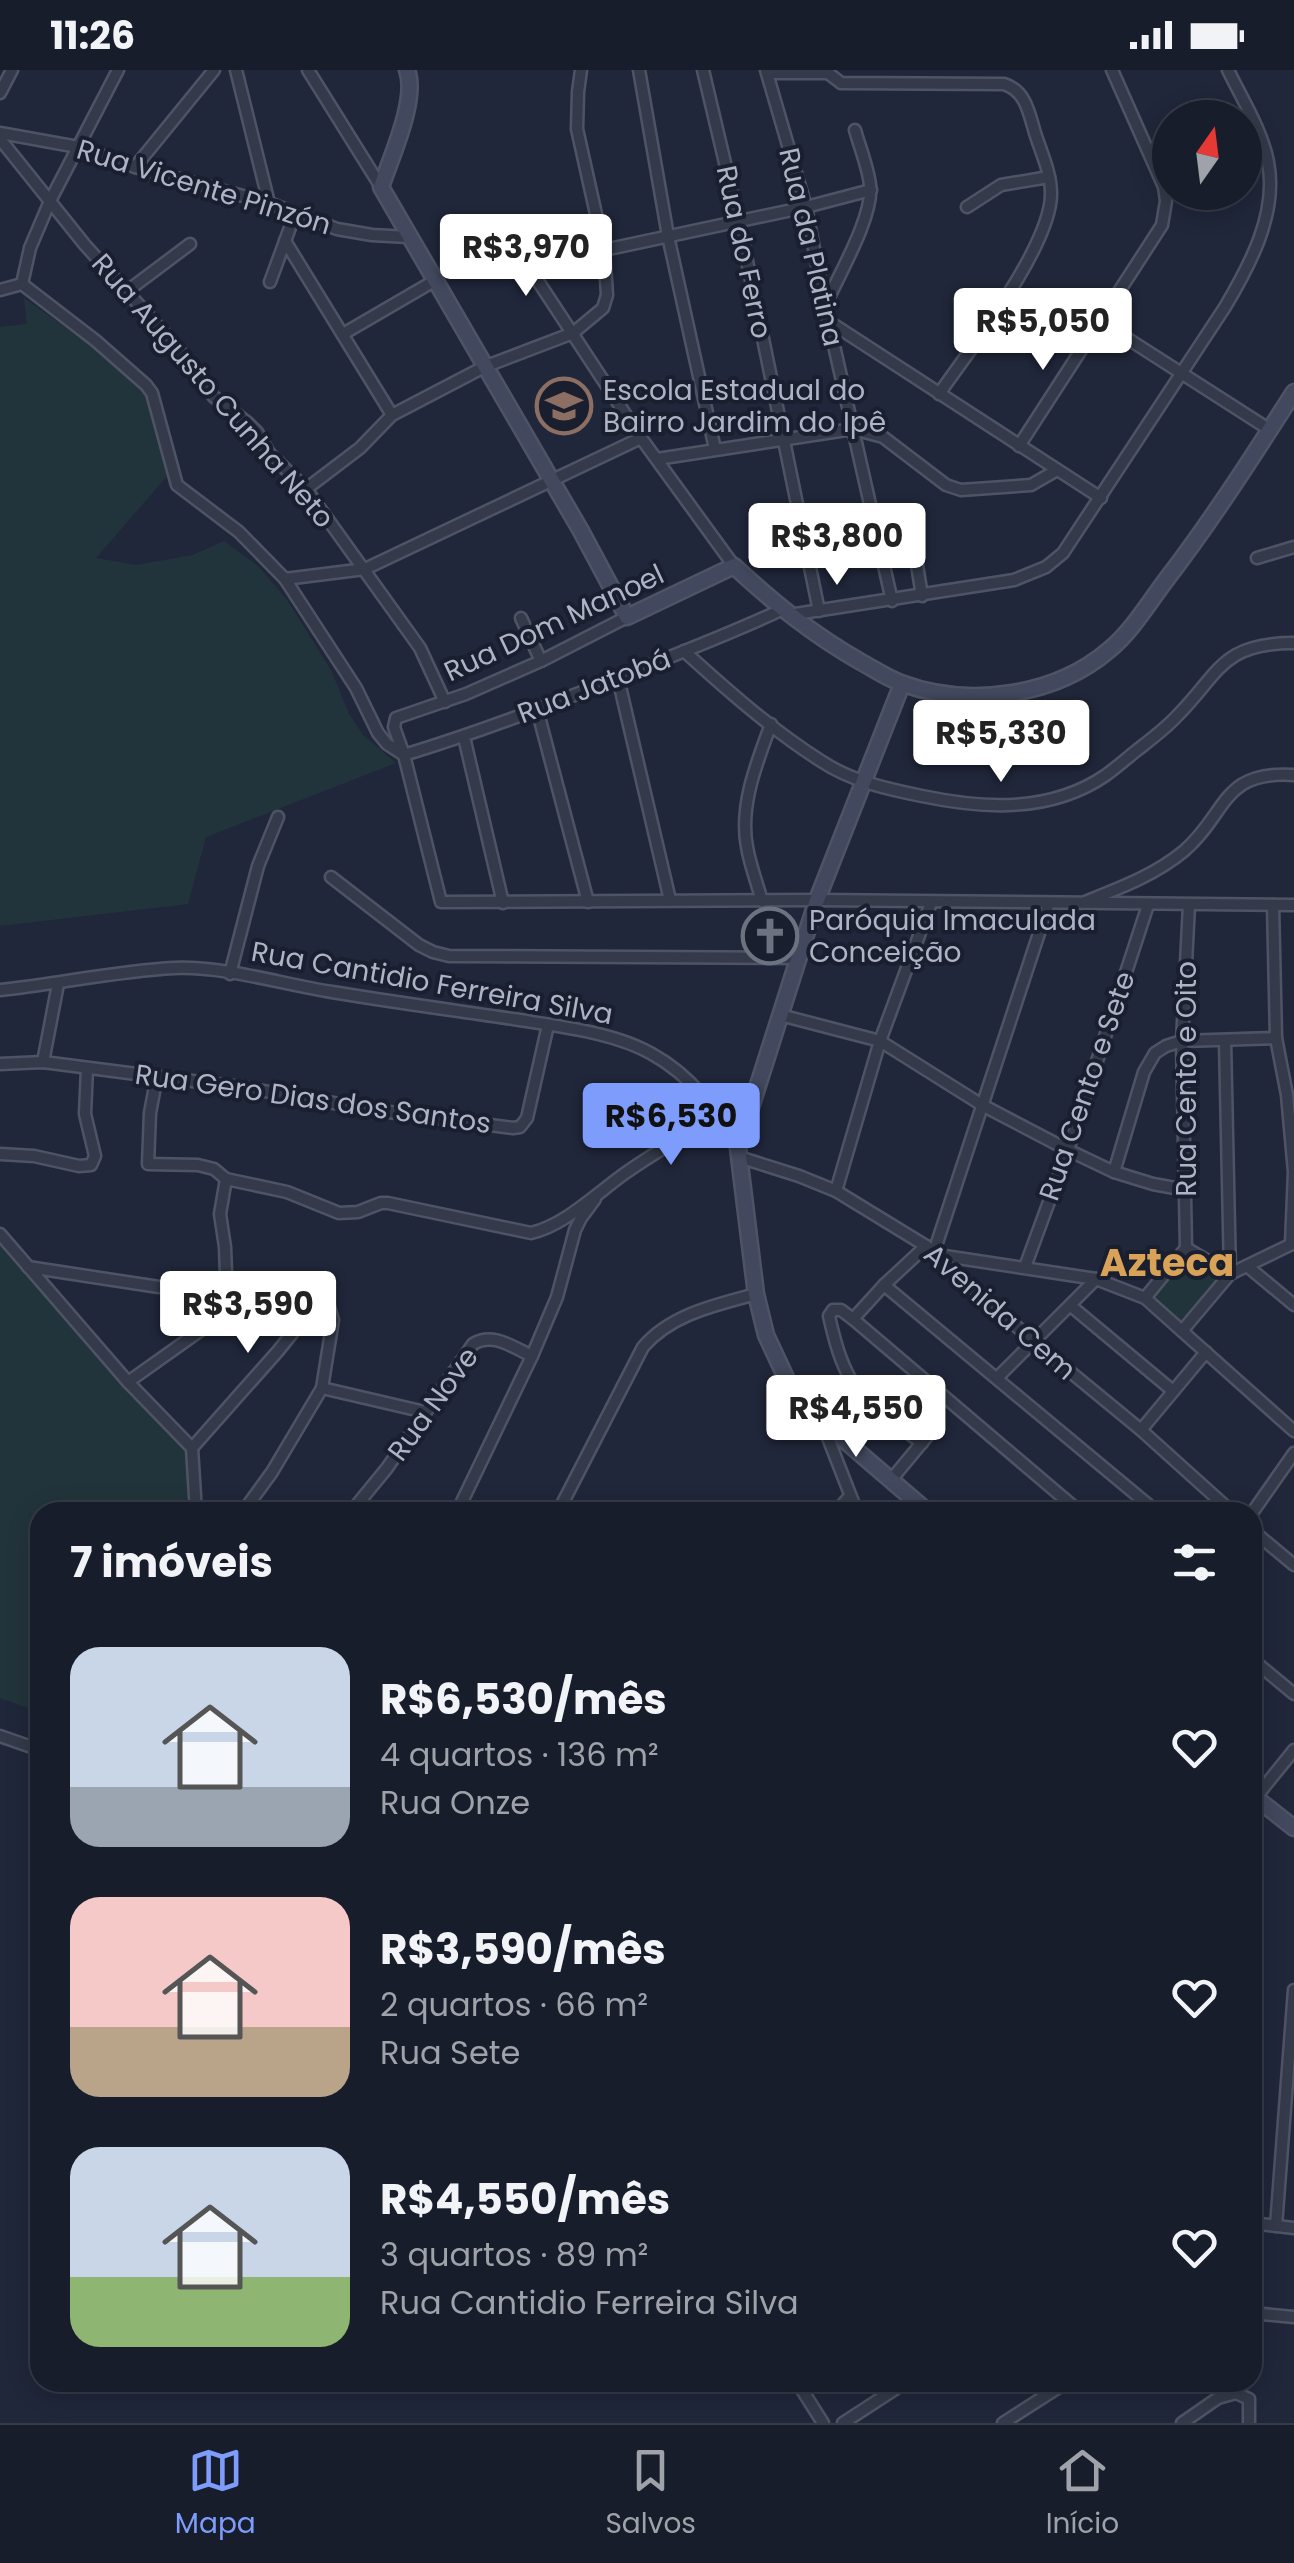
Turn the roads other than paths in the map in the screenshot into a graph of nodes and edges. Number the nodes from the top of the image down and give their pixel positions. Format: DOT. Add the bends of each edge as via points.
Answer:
graph roads {
  1 [pos="12,70"];
  2 [pos="118,70"];
  3 [pos="214,70"];
  4 [pos="236,70"];
  5 [pos="308,70"];
  6 [pos="407,70"];
  7 [pos="581,70"];
  8 [pos="639,70"];
  9 [pos="703,70"];
  10 [pos="1112,70"];
  11 [pos="1228,70"];
  12 [pos="768,71"];
  13 [pos="828,72"];
  14 [pos="0,93"];
  15 [pos="855,130"];
  16 [pos="0,136"];
  17 [pos="78,147"];
  18 [pos="135,167"];
  19 [pos="1049,177"];
  20 [pos="381,188"];
  21 [pos="871,190"];
  22 [pos="50,201"];
  23 [pos="269,203"];
  24 [pos="806,207"];
  25 [pos="967,207"];
  26 [pos="295,214"];
  27 [pos="739,222"];
  28 [pos="408,236"];
  29 [pos="668,236"];
  30 [pos="285,242"];
  31 [pos="513,243"];
  32 [pos="190,244"];
  33 [pos="604,250"];
  34 [pos="434,281"];
  35 [pos="270,282"];
  36 [pos="22,284"];
  37 [pos="0,290"];
  38 [pos="126,292"];
  39 [pos="825,306"];
  40 [pos="828,321"];
  41 [pos="1100,322"];
  42 [pos="573,333"];
  43 [pos="342,334"];
  44 [pos="484,367"];
  45 [pos="1182,375"];
  46 [pos="1294,392"];
  47 [pos="939,394"];
  48 [pos="392,415"];
  49 [pos="853,429"];
  50 [pos="1270,430"];
  51 [pos="641,438"];
  52 [pos="783,441"];
  53 [pos="1019,446"];
  54 [pos="715,449"];
  55 [pos="657,458"];
  56 [pos="1056,470"];
  57 [pos="552,482"];
  58 [pos="306,488"];
  59 [pos="1102,498"];
  60 [pos="910,514"];
  61 [pos="1294,547"];
  62 [pos="1258,558"];
  63 [pos="734,566"];
  64 [pos="365,569"];
  65 [pos="285,579"];
  66 [pos="922,596"];
  67 [pos="892,601"];
  68 [pos="819,611"];
  69 [pos="784,612"];
  70 [pos="627,616"];
  71 [pos="520,618"];
  72 [pos="1294,643"];
  73 [pos="684,651"];
  74 [pos="541,661"];
  75 [pos="618,678"];
  76 [pos="902,684"];
  77 [pos="445,702"];
  78 [pos="537,709"];
  79 [pos="771,724"];
  80 [pos="464,736"];
  81 [pos="404,755"];
  82 [pos="1294,775"];
  83 [pos="862,781"];
  84 [pos="278,817"];
  85 [pos="331,877"];
  86 [pos="670,900"];
  87 [pos="817,900"];
  88 [pos="762,901"];
  89 [pos="588,902"];
  90 [pos="502,903"];
  91 [pos="930,903"];
  92 [pos="1048,903"];
  93 [pos="1080,904"];
  94 [pos="1189,904"];
  95 [pos="1294,904"];
  96 [pos="1148,905"];
  97 [pos="1273,905"];
  98 [pos="799,958"];
  99 [pos="230,974"];
  100 [pos="58,984"];
  101 [pos="0,990"];
  102 [pos="780,1015"];
  103 [pos="548,1024"];
  104 [pos="1276,1038"];
  105 [pos="880,1041"];
  106 [pos="1225,1041"];
  107 [pos="1182,1042"];
  108 [pos="44,1062"];
  109 [pos="0,1064"];
  110 [pos="87,1068"];
  111 [pos="157,1076"];
  112 [pos="982,1105"];
  113 [pos="719,1114"];
  114 [pos="1068,1150"];
  115 [pos="738,1153"];
  116 [pos="0,1154"];
  117 [pos="1114,1172"];
  118 [pos="226,1179"];
  119 [pos="602,1190"];
  120 [pos="1186,1190"];
  121 [pos="836,1192"];
  122 [pos="0,1234"];
  123 [pos="1293,1244"];
  124 [pos="1186,1248"];
  125 [pos="933,1251"];
  126 [pos="1247,1266"];
  127 [pos="28,1267"];
  128 [pos="1025,1267"];
  129 [pos="1230,1274"];
  130 [pos="1096,1279"];
  131 [pos="884,1285"];
  132 [pos="159,1288"];
  133 [pos="756,1294"];
  134 [pos="1145,1298"];
  135 [pos="1071,1306"];
  136 [pos="1294,1306"];
  137 [pos="853,1319"];
  138 [pos="1182,1331"];
  139 [pos="1034,1342"];
  140 [pos="1206,1352"];
  141 [pos="532,1356"];
  142 [pos="997,1378"];
  143 [pos="128,1382"];
  144 [pos="322,1388"];
  145 [pos="1174,1391"];
  146 [pos="426,1412"];
  147 [pos="821,1420"];
  148 [pos="934,1428"];
  149 [pos="1141,1430"];
  150 [pos="1294,1432"];
  151 [pos="922,1442"];
  152 [pos="192,1448"];
  153 [pos="1294,1453"];
  154 [pos="890,1480"];
  155 [pos="850,1496"];
  156 [pos="195,1502"];
  157 [pos="255,1502"];
  158 [pos="359,1502"];
  159 [pos="462,1502"];
  160 [pos="563,1502"];
  161 [pos="845,1502"];
  162 [pos="853,1502"];
  163 [pos="916,1502"];
  164 [pos="1068,1502"];
  165 [pos="1145,1502"];
  166 [pos="1221,1502"];
  167 [pos="1260,1502"];
  168 [pos="1262,1538"];
  169 [pos="1294,1564"];
  170 [pos="1262,1667"];
  171 [pos="1294,1694"];
  172 [pos="0,1736"];
  173 [pos="30,1746"];
  174 [pos="1294,1750"];
  175 [pos="1262,1787"];
  176 [pos="1262,1802"];
  177 [pos="1294,1828"];
  178 [pos="1294,1990"];
  179 [pos="1262,2224"];
  180 [pos="1276,2226"];
  181 [pos="1294,2228"];
  182 [pos="1262,2314"];
  183 [pos="1294,2316"];
  184 [pos="803,2392"];
  185 [pos="891,2392"];
  186 [pos="1051,2392"];
  187 [pos="823,2423"];
  188 [pos="843,2423"];
  189 [pos="1003,2423"];
  190 [pos="1182,2423"];
  191 [pos="1249,2423"];
  1 -- 14 [label="street"];
  2 -- 17 [label="street"];
  3 -- 18 [label="street"];
  4 -- 23 [label="street"];
  5 -- 20 [label="street"];
  6 -- 20 [label="street" via="408,104"];
  7 -- 33 [label="street" via="577,129"];
  8 -- 29 [label="street"];
  9 -- 27 [label="street, Rua do Ferro"];
  10 -- 41 [label="street" via="1166,201 1162,225"];
  11 -- 45 [label="street, Rua Jatobá" via="1268,163 1269,203 1244,275"];
  12 -- 13 [label="street"];
  12 -- 24 [label="street, Rua da Platina"];
  13 -- 19 [label="street" via="840,82 1014,87"];
  15 -- 21 [label="street"];
  16 -- 17 [label="street, Rua Vicente Pinzón"];
  16 -- 22 [label="street, Rua Augusto Cunha Neto"];
  17 -- 18 [label="street, Rua Vicente Pinzón"];
  17 -- 22 [label="street"];
  18 -- 23 [label="street, Rua Vicente Pinzón"];
  19 -- 25 [label="street" via="1002,185"];
  19 -- 47 [label="street" via="1052,194 1036,245"];
  20 -- 28 [label="street"];
  21 -- 24 [label="street"];
  21 -- 39 [label="street"];
  22 -- 36 [label="street"];
  22 -- 38 [label="street, Rua Augusto Cunha Neto"];
  23 -- 26 [label="street, Rua Vicente Pinzón"];
  24 -- 27 [label="street"];
  24 -- 39 [label="street, Rua da Platina"];
  26 -- 28 [label="street, Rua Vicente Pinzón" via="337,229"];
  26 -- 30 [label="street"];
  27 -- 29 [label="street"];
  27 -- 52 [label="street, Rua do Ferro"];
  28 -- 34 [label="street"];
  29 -- 33 [label="street"];
  29 -- 54 [label="street"];
  30 -- 35 [label="street"];
  30 -- 43 [label="street"];
  31 -- 42 [label="street"];
  32 -- 38 [label="street"];
  33 -- 42 [label="street" via="606,303"];
  34 -- 43 [label="street"];
  34 -- 44 [label="street"];
  36 -- 37 [label="street"];
  36 -- 65 [label="street" via="146,385 177,485 239,532"];
  38 -- 58 [label="street, Rua Augusto Cunha Neto" via="214,397 248,423"];
  39 -- 40 [label="street, Rua da Platina"];
  40 -- 47 [label="street"];
  40 -- 49 [label="street, Rua da Platina"];
  41 -- 45 [label="street"];
  41 -- 53 [label="street"];
  42 -- 44 [label="street"];
  42 -- 51 [label="street"];
  43 -- 48 [label="street"];
  44 -- 48 [label="street"];
  44 -- 57 [label="street"];
  45 -- 50 [label="street"];
  45 -- 59 [label="street, Rua Jatobá"];
  46 -- 50 [label="street"];
  47 -- 53 [label="street"];
  48 -- 58 [label="street"];
  49 -- 52 [label="street"];
  49 -- 56 [label="street" via="883,436 961,490 1030,485"];
  49 -- 67 [label="street, Rua da Platina"];
  50 -- 76 [label="street" via="1126,634 1081,671 994,696"];
  51 -- 55 [label="street"];
  51 -- 57 [label="street"];
  52 -- 54 [label="street"];
  52 -- 68 [label="street, Rua do Ferro"];
  53 -- 56 [label="street"];
  54 -- 55 [label="street"];
  55 -- 63 [label="street"];
  56 -- 59 [label="street"];
  57 -- 64 [label="street"];
  57 -- 70 [label="street"];
  58 -- 64 [label="street, Rua Augusto Cunha Neto"];
  59 -- 66 [label="street, Rua Jatobá" via="1046,567 1014,580"];
  60 -- 66 [label="street"];
  61 -- 62 [label="street"];
  63 -- 69 [label="street"];
  63 -- 70 [label="street, Rua Dom Manoel"];
  64 -- 65 [label="street"];
  64 -- 77 [label="street, Rua Augusto Cunha Neto" via="420,648"];
  65 -- 81 [label="street" via="378,733"];
  66 -- 67 [label="street, Rua Jatobá"];
  67 -- 68 [label="street, Rua Jatobá"];
  68 -- 69 [label="street, Rua Jatobá"];
  69 -- 73 [label="street, Rua Jatobá"];
  69 -- 76 [label="street"];
  70 -- 74 [label="street, Rua Dom Manoel"];
  71 -- 74 [label="street"];
  72 -- 83 [label="street" via="1256,647 1227,661 1178,716 1104,776 1050,800 962,803"];
  73 -- 75 [label="street, Rua Jatobá"];
  73 -- 79 [label="street"];
  74 -- 77 [label="street, Rua Dom Manoel"];
  75 -- 78 [label="street, Rua Jatobá"];
  75 -- 86 [label="street"];
  76 -- 83 [label="street"];
  77 -- 81 [label="street, Rua Dom Manoel" via="394,721"];
  78 -- 80 [label="street, Rua Jatobá"];
  78 -- 89 [label="street"];
  79 -- 83 [label="street" via="821,762"];
  79 -- 88 [label="street" via="746,813 747,848"];
  80 -- 81 [label="street, Rua Jatobá"];
  80 -- 90 [label="street"];
  81 -- 90 [label="street" via="440,901"];
  82 -- 93 [label="street" via="1244,782 1186,850 1132,884"];
  83 -- 87 [label="street"];
  84 -- 99 [label="street"];
  85 -- 98 [label="street" via="419,945 449,956"];
  86 -- 88 [label="street"];
  86 -- 89 [label="street"];
  87 -- 88 [label="street"];
  87 -- 91 [label="street"];
  87 -- 98 [label="street"];
  89 -- 90 [label="street"];
  91 -- 92 [label="street"];
  91 -- 105 [label="street"];
  92 -- 93 [label="street"];
  92 -- 112 [label="street"];
  93 -- 96 [label="street"];
  94 -- 96 [label="street"];
  94 -- 97 [label="street"];
  94 -- 107 [label="street, Rua Cento e Oito"];
  95 -- 97 [label="street"];
  96 -- 114 [label="street, Rua Cento e Sete"];
  97 -- 104 [label="street"];
  98 -- 102 [label="street"];
  99 -- 100 [label="street, Rua Cantidio Ferreira Silva" via="176,968"];
  99 -- 103 [label="street, Rua Cantidio Ferreira Silva"];
  100 -- 101 [label="street, Rua Cantidio Ferreira Silva"];
  100 -- 108 [label="street"];
  102 -- 105 [label="street"];
  102 -- 115 [label="street"];
  103 -- 111 [label="street, Rua Gero Dias dos Santos" via="527,1118 513,1128"];
  103 -- 113 [label="street, Rua Cantidio Ferreira Silva" via="648,1052 682,1072"];
  104 -- 106 [label="street"];
  104 -- 123 [label="street" via="1292,1148"];
  105 -- 112 [label="street"];
  105 -- 121 [label="street"];
  106 -- 107 [label="street"];
  106 -- 129 [label="street"];
  107 -- 117 [label="street" via="1155,1053 1144,1072"];
  107 -- 120 [label="street, Rua Cento e Oito"];
  108 -- 109 [label="street, Rua Gero Dias dos Santos"];
  108 -- 110 [label="street, Rua Gero Dias dos Santos"];
  110 -- 111 [label="street, Rua Gero Dias dos Santos"];
  110 -- 116 [label="street" via="91,1164"];
  111 -- 118 [label="street" via="148,1164 198,1164"];
  112 -- 114 [label="street"];
  112 -- 125 [label="street"];
  113 -- 115 [label="street, Rua Cantidio Ferreira Silva"];
  113 -- 119 [label="street"];
  114 -- 117 [label="street"];
  114 -- 128 [label="street, Rua Cento e Sete"];
  115 -- 121 [label="street, Avenida Cem"];
  115 -- 133 [label="street, Rua Cantidio Ferreira Silva"];
  117 -- 120 [label="street"];
  118 -- 119 [label="street" via="340,1213 388,1203 531,1233"];
  118 -- 143 [label="street" via="220,1214 227,1301 204,1328"];
  119 -- 141 [label="street" via="575,1230"];
  120 -- 124 [label="street, Rua Cento e Oito"];
  121 -- 125 [label="street, Avenida Cem"];
  122 -- 127 [label="street"];
  123 -- 126 [label="street"];
  124 -- 129 [label="street"];
  124 -- 134 [label="street"];
  125 -- 128 [label="street"];
  125 -- 131 [label="street"];
  125 -- 139 [label="street, Avenida Cem"];
  126 -- 129 [label="street"];
  126 -- 136 [label="street"];
  127 -- 132 [label="street"];
  127 -- 143 [label="street"];
  128 -- 130 [label="street"];
  129 -- 138 [label="street"];
  130 -- 134 [label="street"];
  130 -- 135 [label="street"];
  131 -- 137 [label="street"];
  131 -- 142 [label="street"];
  133 -- 147 [label="street, Rua Cantidio Ferreira Silva" via="787,1380"];
  133 -- 160 [label="street" via="698,1310 652,1336"];
  134 -- 138 [label="street"];
  135 -- 139 [label="street"];
  135 -- 145 [label="street"];
  137 -- 151 [label="street" via="841,1310 830,1316 851,1384"];
  137 -- 164 [label="street"];
  138 -- 140 [label="street"];
  139 -- 142 [label="street"];
  139 -- 149 [label="street, Avenida Cem"];
  140 -- 145 [label="street"];
  140 -- 150 [label="street"];
  141 -- 146 [label="street, Rua Nove" via="497,1339 480,1340"];
  141 -- 159 [label="street"];
  142 -- 165 [label="street"];
  143 -- 152 [label="street"];
  144 -- 146 [label="street"];
  144 -- 152 [label="street" via="333,1320 324,1304 310,1310"];
  144 -- 157 [label="street"];
  145 -- 149 [label="street"];
  146 -- 158 [label="street, Rua Nove"];
  147 -- 154 [label="street, Rua Cantidio Ferreira Silva"];
  147 -- 155 [label="street"];
  148 -- 151 [label="street"];
  149 -- 166 [label="street, Avenida Cem"];
  151 -- 154 [label="street"];
  152 -- 156 [label="street"];
  153 -- 167 [label="street"];
  154 -- 163 [label="street, Rua Cantidio Ferreira Silva"];
  155 -- 161 [label="street"];
  155 -- 162 [label="street"];
  168 -- 169 [label="street"];
  170 -- 171 [label="street"];
  172 -- 173 [label="street"];
  174 -- 175 [label="street"];
  176 -- 177 [label="street"];
  178 -- 180 [label="street"];
  179 -- 180 [label="street"];
  180 -- 181 [label="street"];
  182 -- 183 [label="street"];
  184 -- 187 [label="street"];
  185 -- 188 [label="street"];
  186 -- 189 [label="street"];
  190 -- 191 [label="street" via="1229,2394 1249,2399"];
}
